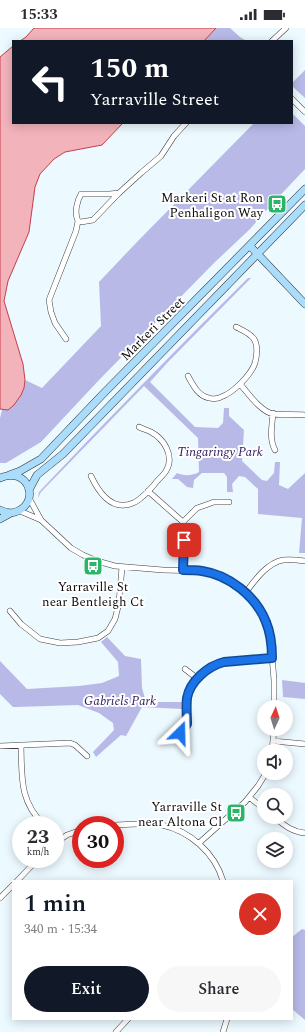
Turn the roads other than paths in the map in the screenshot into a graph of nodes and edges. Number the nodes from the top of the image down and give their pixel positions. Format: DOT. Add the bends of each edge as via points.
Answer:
graph roads {
  1 [pos="286,28"];
  2 [pos="273,40"];
  3 [pos="293,100"];
  4 [pos="305,112"];
  5 [pos="185,124"];
  6 [pos="305,189"];
  7 [pos="119,193"];
  8 [pos="305,205"];
  9 [pos="78,221"];
  10 [pos="250,246"];
  11 [pos="258,254"];
  12 [pos="305,304"];
  13 [pos="236,327"];
  14 [pos="66,339"];
  15 [pos="188,376"];
  16 [pos="240,384"];
  17 [pos="273,414"];
  18 [pos="305,415"];
  19 [pos="139,427"];
  20 [pos="275,450"];
  21 [pos="4,475"];
  22 [pos="91,476"];
  23 [pos="29,490"];
  24 [pos="148,491"];
  25 [pos="29,498"];
  26 [pos="230,502"];
  27 [pos="0,510"];
  28 [pos="20,511"];
  29 [pos="11,513"];
  30 [pos="0,519"];
  31 [pos="41,520"];
  32 [pos="183,522"];
  33 [pos="305,561"];
  34 [pos="122,567"];
  35 [pos="183,570"];
  36 [pos="246,592"];
  37 [pos="10,611"];
  38 [pos="272,658"];
  39 [pos="185,669"];
  40 [pos="198,679"];
  41 [pos="274,700"];
  42 [pos="180,733"];
  43 [pos="273,736"];
  44 [pos="273,741"];
  45 [pos="273,744"];
  46 [pos="305,744"];
  47 [pos="21,745"];
  48 [pos="0,746"];
  49 [pos="87,756"];
  50 [pos="262,780"];
  51 [pos="249,797"];
  52 [pos="257,803"];
  53 [pos="36,816"];
  54 [pos="282,824"];
  55 [pos="124,825"];
  56 [pos="305,833"];
  57 [pos="199,843"];
  58 [pos="29,868"];
  59 [pos="18,880"];
  60 [pos="223,880"];
  61 [pos="12,886"];
  62 [pos="0,898"];
  63 [pos="127,1020"];
  64 [pos="227,1020"];
  65 [pos="116,1032"];
  66 [pos="223,1032"];
  1 -- 2 [label="street"];
  3 -- 4 [label="street"];
  5 -- 7 [label="street" via="161,156"];
  6 -- 10 [label="main road, Markeri Street"];
  7 -- 9 [label="street" via="93,220"];
  7 -- 9 [label="street" via="81,194 77,201"];
  8 -- 11 [label="main road, Markeri Street"];
  9 -- 14 [label="street" via="49,300 55,323"];
  10 -- 11 [label="main road"];
  10 -- 21 [label="main road, Markeri Street" via="41,459 20,471"];
  11 -- 12 [label="main road"];
  11 -- 23 [label="main road, Markeri Street" via="63,454 37,475"];
  13 -- 16 [label="street" via="251,335 256,345 255,362"];
  15 -- 16 [label="street" via="194,387 208,398 221,398"];
  16 -- 17 [label="street" via="258,404"];
  17 -- 18 [label="street"];
  17 -- 20 [label="street" via="271,436"];
  19 -- 24 [label="street" via="152,432 167,448 169,456 166,471"];
  21 -- 23 [label="main road" via="20,477"];
  22 -- 24 [label="street" via="97,489 113,504 133,504"];
  23 -- 25 [label="main road"];
  24 -- 32 [label="street"];
  25 -- 28 [label="main road"];
  25 -- 31 [label="street"];
  26 -- 32 [label="street" via="214,502 197,508"];
  27 -- 29 [label="main road"];
  28 -- 29 [label="main road"];
  28 -- 31 [label="street"];
  29 -- 30 [label="main road"];
  31 -- 34 [label="street" via="71,548 83,555"];
  32 -- 35 [label="street"];
  33 -- 36 [label="street" via="282,560 275,563 256,579"];
  34 -- 35 [label="street"];
  34 -- 37 [label="street" via="115,618 108,631 98,638 60,643 40,639"];
  35 -- 36 [label="street" via="202,571 219,576"];
  36 -- 38 [label="street" via="266,622 271,638"];
  38 -- 40 [label="street" via="224,662 210,668"];
  38 -- 41 [label="street"];
  39 -- 40 [label="street"];
  40 -- 42 [label="street" via="188,694 187,724"];
  43 -- 44 [label="street"];
  44 -- 45 [label="street"];
  44 -- 46 [label="street"];
  47 -- 48 [label="street"];
  47 -- 49 [label="street" via="70,743"];
  47 -- 53 [label="street" via="25,797"];
  50 -- 51 [label="street"];
  51 -- 52 [label="street"];
  51 -- 57 [label="street"];
  54 -- 56 [label="street"];
  55 -- 57 [label="street" via="162,825"];
  57 -- 60 [label="street" via="214,861"];
  58 -- 59 [label="street"];
  61 -- 62 [label="street"];
  63 -- 65 [label="street"];
  64 -- 66 [label="street"];
}
